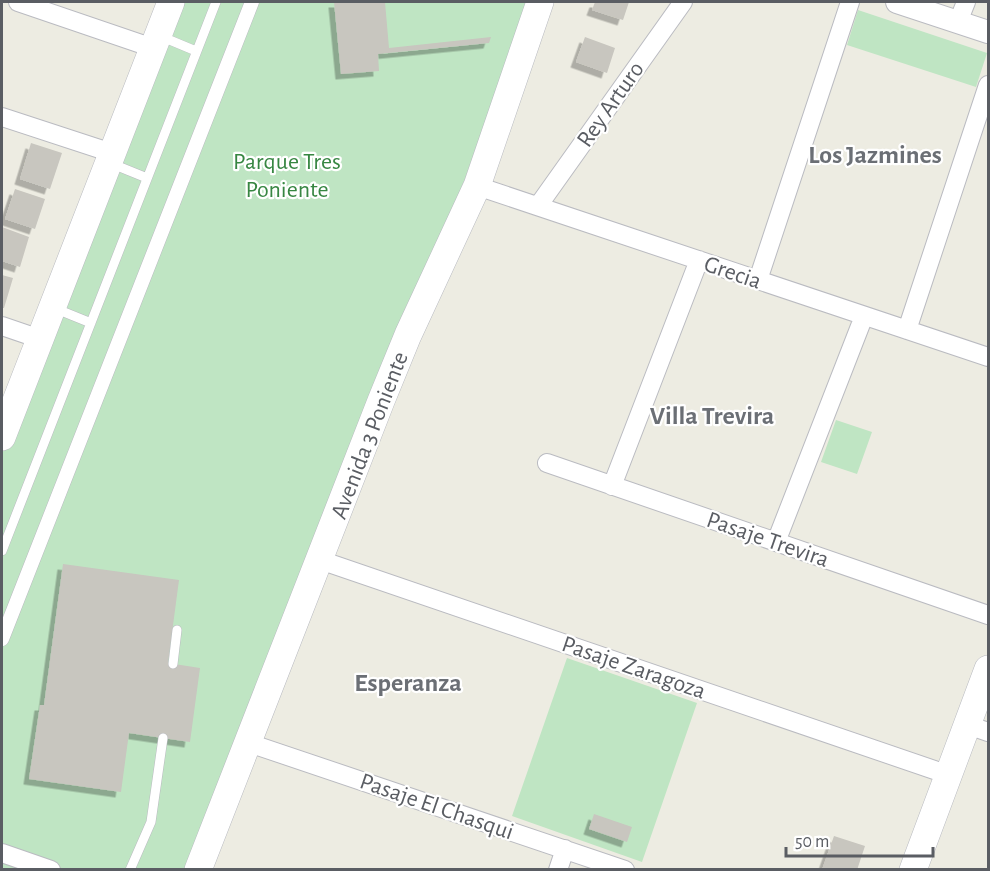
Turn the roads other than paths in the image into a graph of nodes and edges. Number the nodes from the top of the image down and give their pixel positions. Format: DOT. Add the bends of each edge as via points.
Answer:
graph roads {
  1 [pos="18,2"];
  2 [pos="171,2"];
  3 [pos="216,2"];
  4 [pos="252,2"];
  5 [pos="540,2"];
  6 [pos="683,2"];
  7 [pos="850,2"];
  8 [pos="897,2"];
  9 [pos="962,12"];
  10 [pos="988,32"];
  11 [pos="156,42"];
  12 [pos="196,51"];
  13 [pos="988,85"];
  14 [pos="2,117"];
  15 [pos="111,158"];
  16 [pos="147,178"];
  17 [pos="477,186"];
  18 [pos="538,206"];
  19 [pos="699,260"];
  20 [pos="758,280"];
  21 [pos="52,307"];
  22 [pos="864,316"];
  23 [pos="91,323"];
  24 [pos="2,326"];
  25 [pos="908,330"];
  26 [pos="40,339"];
  27 [pos="988,357"];
  28 [pos="2,437"];
  29 [pos="547,463"];
  30 [pos="612,486"];
  31 [pos="3,540"];
  32 [pos="776,542"];
  33 [pos="2,551"];
  34 [pos="320,560"];
  35 [pos="988,615"];
  36 [pos="177,630"];
  37 [pos="2,639"];
  38 [pos="173,664"];
  39 [pos="988,669"];
  40 [pos="978,728"];
  41 [pos="163,738"];
  42 [pos="249,743"];
  43 [pos="949,775"];
  44 [pos="565,849"];
  45 [pos="2,853"];
  46 [pos="51,870"];
  47 [pos="130,870"];
  48 [pos="198,870"];
  49 [pos="558,870"];
  50 [pos="625,870"];
  51 [pos="913,870"];
  1 -- 11 [label="street"];
  2 -- 11 [label="main road"];
  3 -- 12 [label="lane"];
  4 -- 37 [label="street"];
  5 -- 17 [label="main road, Avenida 3 Poniente"];
  6 -- 18 [label="street, Rey Arturo"];
  7 -- 20 [label="street"];
  8 -- 9 [label="street"];
  9 -- 10 [label="street"];
  11 -- 12 [label="lane"];
  11 -- 15 [label="main road"];
  12 -- 16 [label="lane"];
  13 -- 25 [label="street"];
  14 -- 15 [label="street"];
  15 -- 16 [label="lane"];
  15 -- 21 [label="main road"];
  16 -- 23 [label="lane"];
  17 -- 18 [label="street, Grecia"];
  17 -- 34 [label="main road, Avenida 3 Poniente" via="408,335"];
  18 -- 19 [label="street, Grecia"];
  19 -- 20 [label="street, Grecia"];
  19 -- 30 [label="street"];
  20 -- 22 [label="street, Grecia"];
  21 -- 23 [label="lane"];
  21 -- 26 [label="main road"];
  22 -- 25 [label="street, Grecia"];
  22 -- 32 [label="street"];
  23 -- 31 [label="lane"];
  24 -- 26 [label="street"];
  25 -- 27 [label="street, Grecia"];
  26 -- 28 [label="main road"];
  29 -- 30 [label="street, Pasaje Trevira"];
  30 -- 32 [label="street, Pasaje Trevira"];
  31 -- 33 [label="lane"];
  32 -- 35 [label="street, Pasaje Trevira"];
  34 -- 42 [label="main road, Avenida 3 Poniente"];
  34 -- 43 [label="street, Pasaje Zaragoza"];
  36 -- 38 [label="lane"];
  39 -- 40 [label="main road"];
  40 -- 43 [label="main road"];
  41 -- 47 [label="lane" via="150,822"];
  42 -- 44 [label="street, Pasaje El Chasqui"];
  42 -- 48 [label="main road, Avenida 3 Poniente"];
  43 -- 51 [label="main road"];
  44 -- 49 [label="street"];
  44 -- 50 [label="street, Pasaje El Chasqui"];
  45 -- 46 [label="street"];
}
